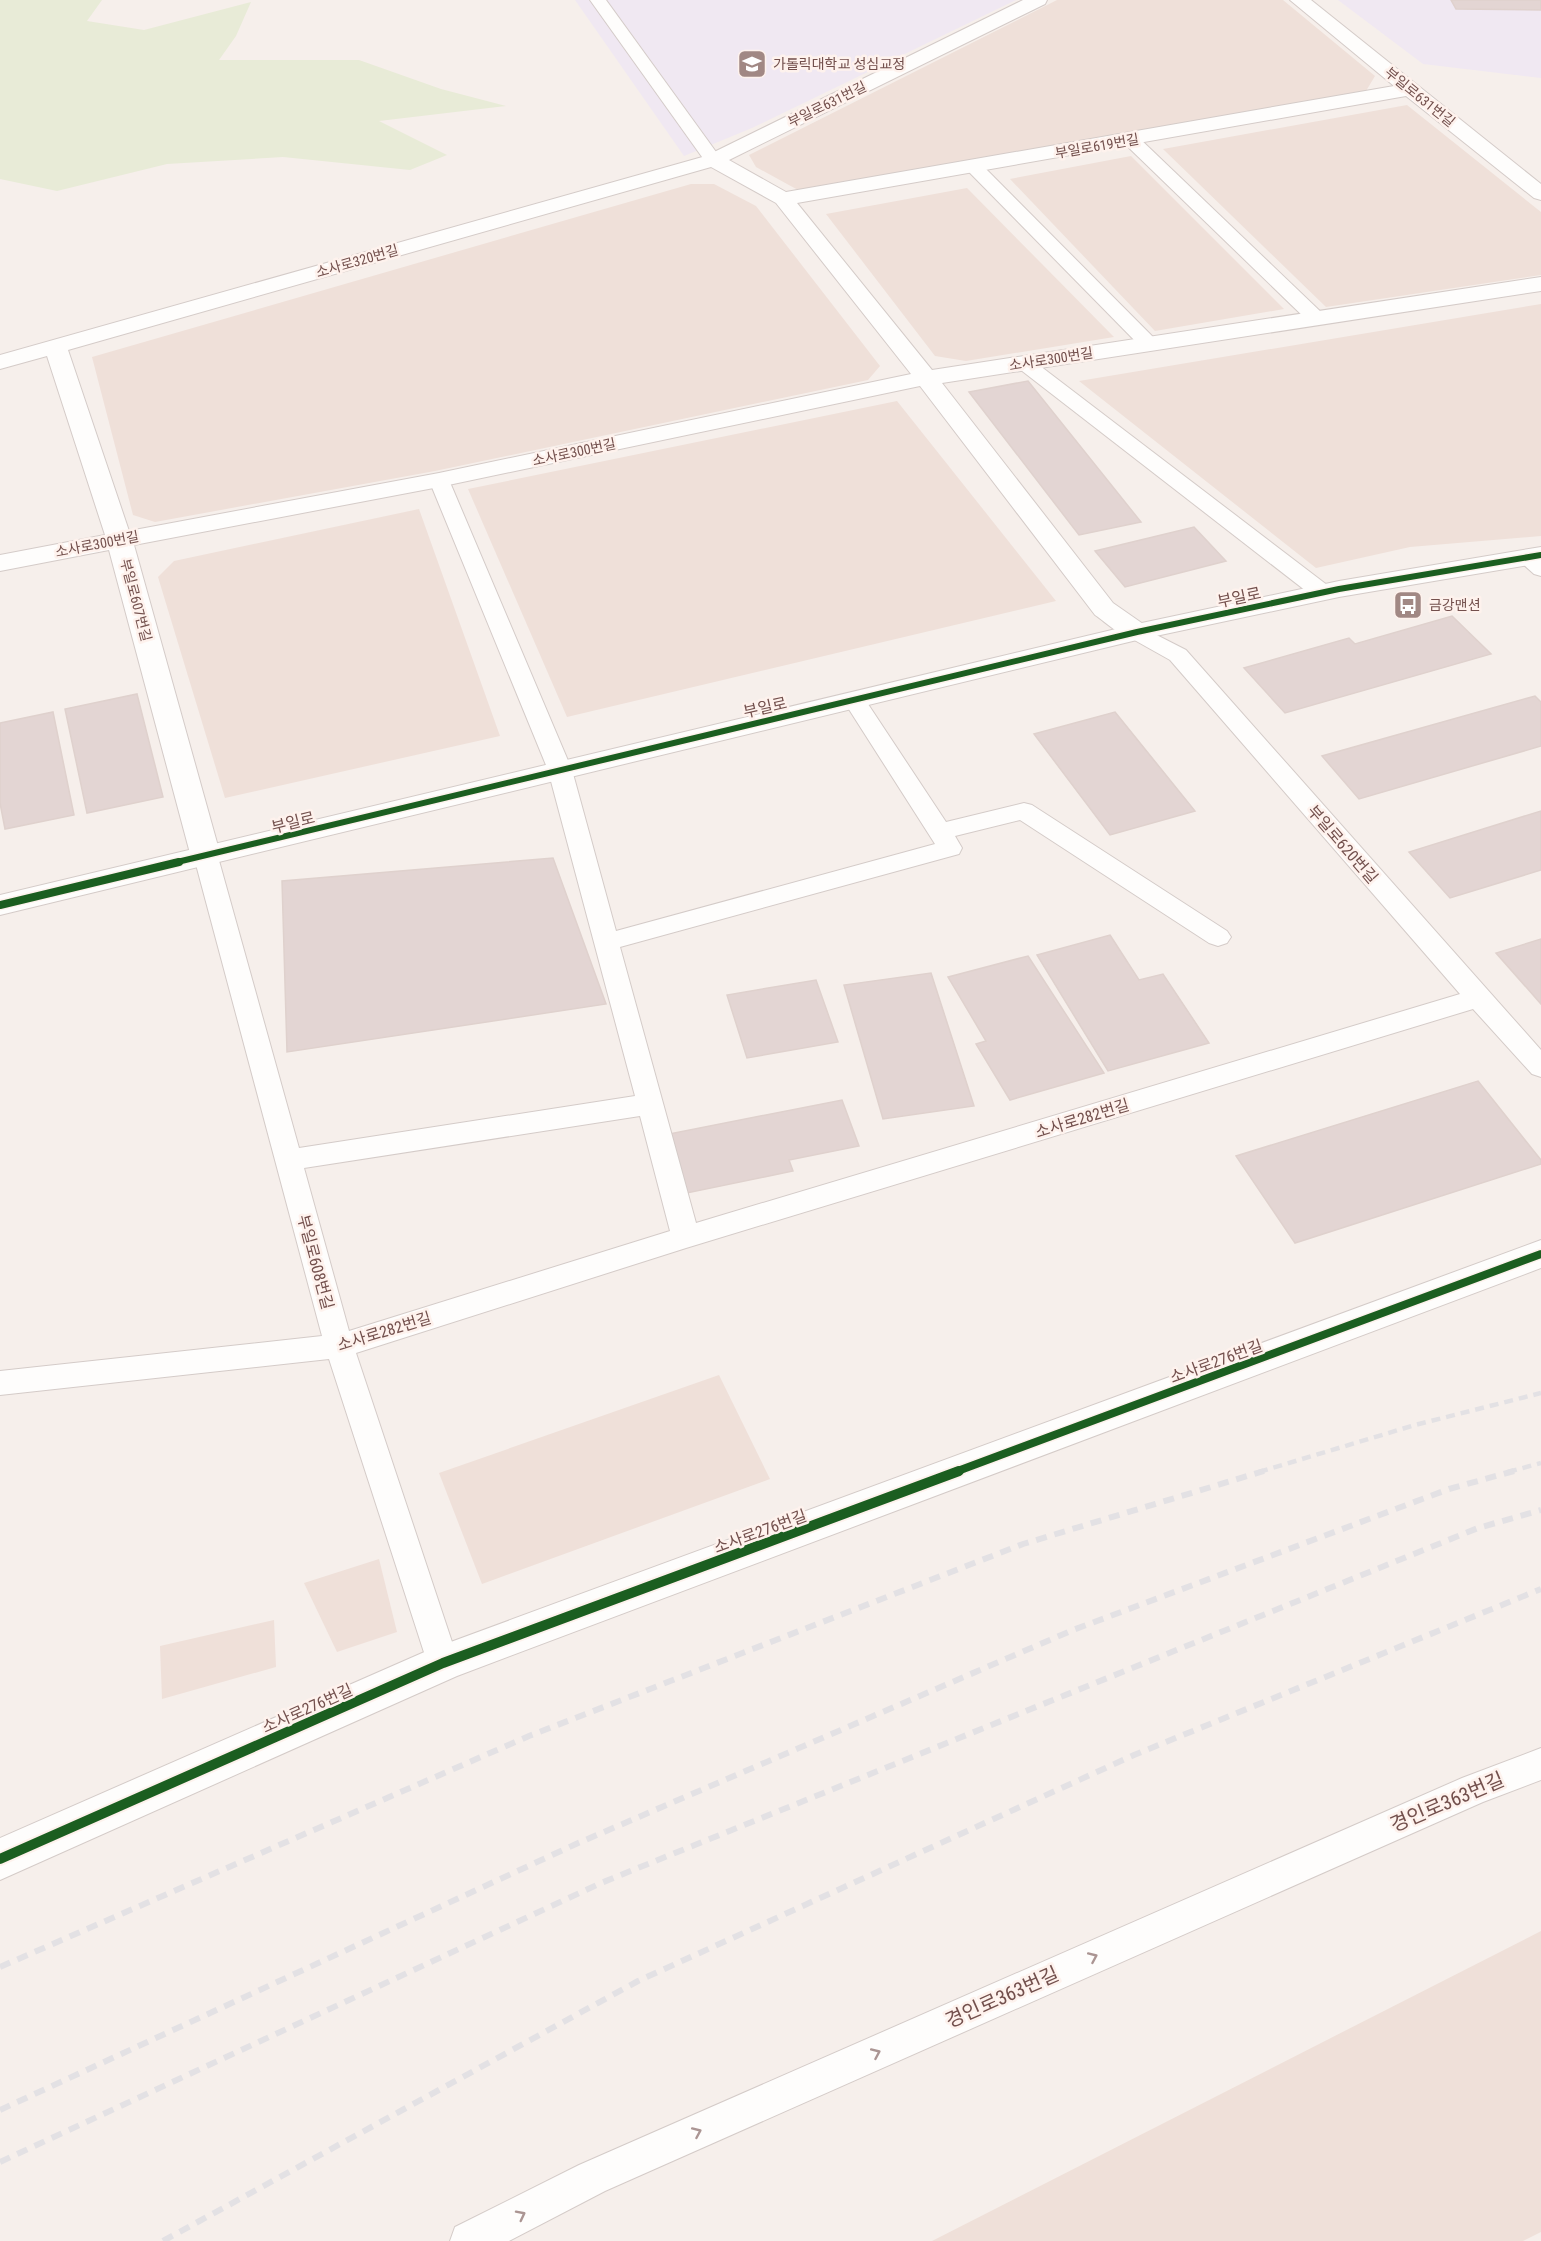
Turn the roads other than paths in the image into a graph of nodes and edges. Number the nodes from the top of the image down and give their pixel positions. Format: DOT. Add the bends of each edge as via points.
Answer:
graph roads {
  1 [pos="598,0"];
  2 [pos="1038,0"];
  3 [pos="1299,0"];
  4 [pos="1410,90"];
  5 [pos="1131,140"];
  6 [pos="713,160"];
  7 [pos="974,167"];
  8 [pos="1541,194"];
  9 [pos="783,200"];
  10 [pos="1541,284"];
  11 [pos="1316,318"];
  12 [pos="1149,344"];
  13 [pos="55,345"];
  14 [pos="0,362"];
  15 [pos="1024,363"];
  16 [pos="926,378"];
  17 [pos="439,480"];
  18 [pos="119,539"];
  19 [pos="1536,561"];
  20 [pos="0,563"];
  21 [pos="1323,593"];
  22 [pos="1137,633"];
  23 [pos="854,700"];
  24 [pos="560,771"];
  25 [pos="939,832"];
  26 [pos="206,857"];
  27 [pos="0,905"];
  28 [pos="1218,937"];
  29 [pos="606,942"];
  30 [pos="1478,998"];
  31 [pos="1541,1067"];
  32 [pos="650,1104"];
  33 [pos="289,1160"];
  34 [pos="686,1237"];
  35 [pos="1541,1254"];
  36 [pos="339,1346"];
  37 [pos="0,1383"];
  38 [pos="443,1663"];
  39 [pos="1541,1764"];
  40 [pos="0,1859"];
  41 [pos="469,2241"];
  1 -- 6 [label="lane"];
  2 -- 6 [label="street, 부일로631번길"];
  3 -- 4 [label="street, 부일로631번길"];
  4 -- 5 [label="street, 부일로619번길"];
  4 -- 8 [label="street, 부일로631번길"];
  5 -- 7 [label="street, 부일로619번길"];
  5 -- 11 [label="lane"];
  6 -- 9 [label="street"];
  6 -- 13 [label="street, 소사로320번길"];
  7 -- 9 [label="street, 부일로619번길"];
  7 -- 12 [label="lane"];
  9 -- 16 [label="street"];
  10 -- 11 [label="street, 소사로300번길"];
  11 -- 12 [label="street, 소사로300번길"];
  12 -- 15 [label="street, 소사로300번길"];
  13 -- 14 [label="street, 소사로320번길"];
  13 -- 18 [label="street, 부일로607번길"];
  15 -- 16 [label="street, 소사로300번길"];
  15 -- 21 [label="lane"];
  16 -- 17 [label="street, 소사로300번길"];
  16 -- 22 [label="street" via="1104,609"];
  17 -- 18 [label="street, 소사로300번길"];
  17 -- 24 [label="lane"];
  18 -- 20 [label="street, 소사로300번길"];
  18 -- 26 [label="street, 부일로607번길"];
  19 -- 21 [label="street, 부일로"];
  21 -- 22 [label="street, 부일로"];
  22 -- 23 [label="street, 부일로"];
  22 -- 30 [label="lane, 부일로620번길" via="1178,655"];
  23 -- 24 [label="street, 부일로"];
  23 -- 25 [label="lane"];
  24 -- 26 [label="street, 부일로"];
  24 -- 29 [label="lane"];
  25 -- 28 [label="lane" via="1024,811"];
  25 -- 29 [label="lane" via="950,848"];
  26 -- 27 [label="street, 부일로"];
  26 -- 33 [label="lane, 부일로608번길"];
  29 -- 32 [label="lane"];
  30 -- 31 [label="lane, 부일로620번길"];
  30 -- 34 [label="lane, 소사로282번길"];
  32 -- 33 [label="lane"];
  32 -- 34 [label="lane"];
  33 -- 36 [label="lane, 부일로608번길"];
  34 -- 36 [label="lane, 소사로282번길"];
  35 -- 38 [label="street, 소사로276번길"];
  36 -- 37 [label="lane, 소사로282번길"];
  36 -- 38 [label="lane, 부일로608번길"];
  38 -- 40 [label="street, 소사로276번길"];
  41 -- 39 [label="lane, 경인로363번길, one-way" via="592,2178 1474,1789"];
}
